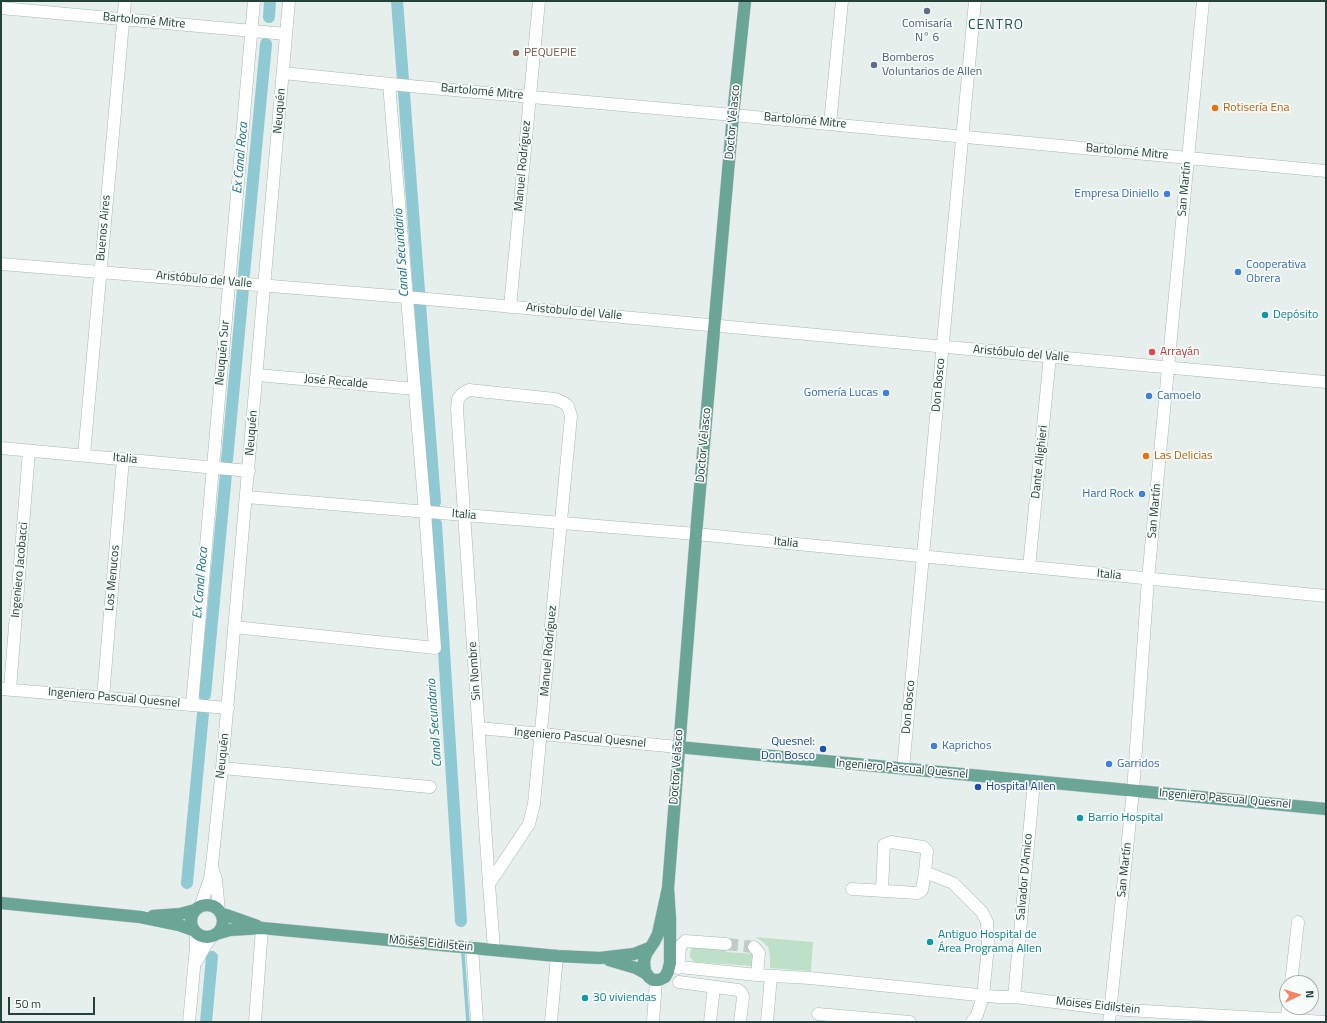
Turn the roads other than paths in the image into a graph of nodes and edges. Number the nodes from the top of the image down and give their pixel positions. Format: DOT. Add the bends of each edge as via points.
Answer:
graph roads {
  1 [pos="125,1"];
  2 [pos="254,1"];
  3 [pos="289,1"];
  4 [pos="539,1"];
  5 [pos="745,1"];
  6 [pos="842,1"];
  7 [pos="975,1"];
  8 [pos="1203,1"];
  9 [pos="1,8"];
  10 [pos="123,19"];
  11 [pos="252,31"];
  12 [pos="286,34"];
  13 [pos="283,73"];
  14 [pos="389,84"];
  15 [pos="530,96"];
  16 [pos="733,114"];
  17 [pos="830,124"];
  18 [pos="963,136"];
  19 [pos="1188,158"];
  20 [pos="1326,171"];
  21 [pos="1,264"];
  22 [pos="100,272"];
  23 [pos="230,282"];
  24 [pos="265,285"];
  25 [pos="406,297"];
  26 [pos="434,300"];
  27 [pos="510,307"];
  28 [pos="715,325"];
  29 [pos="943,346"];
  30 [pos="1050,356"];
  31 [pos="1168,368"];
  32 [pos="257,375"];
  33 [pos="1326,382"];
  34 [pos="415,389"];
  35 [pos="462,394"];
  36 [pos="1,448"];
  37 [pos="29,451"];
  38 [pos="84,456"];
  39 [pos="123,459"];
  40 [pos="213,467"];
  41 [pos="249,471"];
  42 [pos="246,497"];
  43 [pos="425,512"];
  44 [pos="464,516"];
  45 [pos="561,523"];
  46 [pos="696,534"];
  47 [pos="923,557"];
  48 [pos="1029,567"];
  49 [pos="1148,579"];
  50 [pos="1326,596"];
  51 [pos="234,626"];
  52 [pos="6,689"];
  53 [pos="103,697"];
  54 [pos="192,705"];
  55 [pos="228,708"];
  56 [pos="479,728"];
  57 [pos="541,734"];
  58 [pos="678,747"];
  59 [pos="222,768"];
  60 [pos="903,768"];
  61 [pos="1034,781"];
  62 [pos="430,787"];
  63 [pos="1133,791"];
  64 [pos="1326,809"];
  65 [pos="212,865"];
  66 [pos="925,872"];
  67 [pos="489,884"];
  68 [pos="668,888"];
  69 [pos="852,889"];
  70 [pos="882,891"];
  71 [pos="1,903"];
  72 [pos="197,908"];
  73 [pos="220,913"];
  74 [pos="140,917"];
  75 [pos="1298,922"];
  76 [pos="262,928"];
  77 [pos="194,932"];
  78 [pos="214,936"];
  79 [pos="726,944"];
  80 [pos="472,947"];
  81 [pos="650,947"];
  82 [pos="754,947"];
  83 [pos="494,949"];
  84 [pos="557,956"];
  85 [pos="600,958"];
  86 [pos="672,963"];
  87 [pos="194,970"];
  88 [pos="757,975"];
  89 [pos="1292,975"];
  90 [pos="770,976"];
  91 [pos="652,977"];
  92 [pos="678,982"];
  93 [pos="714,987"];
  94 [pos="983,996"];
  95 [pos="1014,997"];
  96 [pos="1111,1009"];
  97 [pos="818,1014"];
  98 [pos="1287,1015"];
  99 [pos="1286,1019"];
  100 [pos="189,1022"];
  101 [pos="255,1022"];
  102 [pos="477,1022"];
  103 [pos="551,1022"];
  104 [pos="653,1022"];
  105 [pos="710,1022"];
  106 [pos="740,1022"];
  107 [pos="767,1022"];
  108 [pos="910,1022"];
  109 [pos="972,1022"];
  110 [pos="1109,1022"];
  111 [pos="1326,1022"];
  1 -- 10 [label="street, Buenos Aires"];
  2 -- 11 [label="street, Neuquén Sur"];
  3 -- 12 [label="street, Neuquén"];
  4 -- 15 [label="street, Manuel Rodríguez"];
  5 -- 16 [label="main road, Doctor Velasco"];
  6 -- 17 [label="street"];
  7 -- 18 [label="street, Don Bosco"];
  8 -- 19 [label="street, San Martín"];
  9 -- 10 [label="street, Bartolomé Mitre"];
  10 -- 11 [label="street, Bartolomé Mitre"];
  10 -- 22 [label="street, Buenos Aires"];
  11 -- 12 [label="street, Bartolomé Mitre"];
  11 -- 23 [label="street, Neuquén Sur"];
  12 -- 13 [label="street, Neuquén"];
  13 -- 14 [label="street, Bartolomé Mitre"];
  13 -- 24 [label="street, Neuquén"];
  14 -- 15 [label="street, Bartolomé Mitre"];
  14 -- 25 [label="street"];
  15 -- 16 [label="street, Bartolomé Mitre"];
  15 -- 27 [label="street, Manuel Rodríguez"];
  16 -- 17 [label="street, Bartolomé Mitre"];
  16 -- 28 [label="main road, Doctor Velasco"];
  17 -- 18 [label="street, Bartolomé Mitre"];
  18 -- 19 [label="street, Bartolomé Mitre"];
  18 -- 29 [label="street, Don Bosco"];
  19 -- 20 [label="street, Bartolomé Mitre"];
  19 -- 31 [label="street, San Martín"];
  21 -- 22 [label="street, Aristóbulo del Valle"];
  22 -- 23 [label="street, Aristóbulo del Valle"];
  22 -- 38 [label="street, Buenos Aires"];
  23 -- 24 [label="street, Aristóbulo del Valle"];
  23 -- 40 [label="street, Neuquén Sur"];
  24 -- 25 [label="street, Aristóbulo del Valle"];
  24 -- 32 [label="street, Neuquén"];
  25 -- 26 [label="street, Aristóbulo del Valle"];
  25 -- 34 [label="street"];
  26 -- 27 [label="street, Aristobulo del Valle"];
  27 -- 28 [label="street, Aristobulo del Valle"];
  28 -- 29 [label="street, Aristóbulo del Valle"];
  28 -- 46 [label="main road, Doctor Velasco"];
  29 -- 30 [label="street, Aristóbulo del Valle"];
  29 -- 47 [label="street, Don Bosco"];
  30 -- 31 [label="street, Aristóbulo del Valle"];
  30 -- 48 [label="street, Dante Alighieri"];
  31 -- 33 [label="street, Aristóbulo del Valle"];
  31 -- 49 [label="street, San Martín"];
  32 -- 34 [label="street, José Recalde"];
  32 -- 41 [label="street, Neuquén"];
  34 -- 43 [label="street"];
  35 -- 44 [label="street, Sin Nombre" via="458,399 457,409"];
  35 -- 45 [label="street, Manuel Rodríguez" via="473,390 555,399 568,406 571,421"];
  36 -- 37 [label="street, Italia"];
  37 -- 38 [label="street, Italia"];
  37 -- 52 [label="street, Ingeniero Jacobacci"];
  38 -- 39 [label="street, Italia"];
  39 -- 40 [label="street, Italia"];
  39 -- 53 [label="street, Los Menucos"];
  40 -- 41 [label="street, Italia"];
  40 -- 54 [label="street, Neuquén Sur"];
  41 -- 42 [label="street, Neuquén"];
  42 -- 43 [label="street, Italia"];
  42 -- 51 [label="street, Neuquén"];
  43 -- 44 [label="street, Italia"];
  43 -- 51 [label="street" via="435,648"];
  44 -- 45 [label="street, Italia"];
  44 -- 56 [label="street, Sin Nombre"];
  45 -- 46 [label="street, Italia"];
  45 -- 57 [label="street, Manuel Rodríguez"];
  46 -- 47 [label="street, Italia"];
  46 -- 58 [label="main road, Doctor Velasco"];
  47 -- 48 [label="street, Italia"];
  47 -- 60 [label="street, Don Bosco"];
  48 -- 49 [label="street, Italia"];
  49 -- 50 [label="street, Italia"];
  49 -- 63 [label="street, San Martín"];
  51 -- 55 [label="street, Neuquén"];
  52 -- 53 [label="street, Ingeniero Pascual Quesnel"];
  53 -- 54 [label="street, Ingeniero Pascual Quesnel"];
  54 -- 55 [label="street, Ingeniero Pascual Quesnel"];
  55 -- 59 [label="street, Neuquén"];
  56 -- 57 [label="street, Ingeniero Pascual Quesnel"];
  56 -- 67 [label="street, Sin Nombre"];
  57 -- 58 [label="street, Ingeniero Pascual Quesnel"];
  57 -- 67 [label="street, Manuel Rodríguez" via="534,804 529,824"];
  58 -- 60 [label="main road, Ingeniero Pascual Quesnel"];
  58 -- 68 [label="main road, Doctor Velasco"];
  59 -- 62 [label="street"];
  59 -- 65 [label="street, Neuquén"];
  60 -- 61 [label="main road, Ingeniero Pascual Quesnel"];
  61 -- 63 [label="main road, Ingeniero Pascual Quesnel"];
  61 -- 95 [label="street, Salvador D'Amico"];
  63 -- 64 [label="main road, Ingeniero Pascual Quesnel"];
  63 -- 96 [label="street, San Martín"];
  65 -- 72 [label="street, Neuquén" via="210,879"];
  65 -- 73 [label="street, Neuquén"];
  66 -- 70 [label="street" via="922,890 918,893"];
  66 -- 70 [label="street" via="927,850 923,846 891,842 884,846"];
  66 -- 94 [label="street" via="953,884 982,912 988,922"];
  67 -- 83 [label="street, Sin Nombre"];
  68 -- 81 [label="main road, Doctor Velasco" via="658,934"];
  68 -- 86 [label="main road, Doctor Velasco"];
  69 -- 70 [label="street"];
  71 -- 74 [label="main road"];
  72 -- 73 [label="main road, Moisés Eidilstein" via="210,905"];
  72 -- 74 [label="main road" via="180,914"];
  72 -- 77 [label="main road" via="191,919"];
  73 -- 76 [label="main road, Moisés Eidilstein"];
  73 -- 78 [label="main road" via="222,926"];
  74 -- 77 [label="main road, Moisés Eidilstein" via="179,925"];
  75 -- 89 [label="street"];
  76 -- 78 [label="main road, Moisés Eidilstein" via="230,930"];
  76 -- 80 [label="main road, Moisés Eidilstein"];
  76 -- 101 [label="street"];
  77 -- 78 [label="main road, Moisés Eidilstein" via="201,936"];
  77 -- 87 [label="street"];
  78 -- 87 [label="street" via="204,946"];
  79 -- 86 [label="street" via="685,940"];
  80 -- 83 [label="main road, Moisés Eidilstein"];
  80 -- 102 [label="street"];
  81 -- 85 [label="main road, Moisés Eidilstein" via="634,954"];
  81 -- 86 [label="main road" via="662,945 667,949"];
  81 -- 91 [label="main road, Doctor Velasco" via="644,968"];
  82 -- 88 [label="street" via="759,953"];
  83 -- 84 [label="main road, Moisés Eidilstein"];
  84 -- 85 [label="main road, Moisés Eidilstein"];
  84 -- 103 [label="street"];
  85 -- 91 [label="main road, Moisés Eidilstein" via="636,968"];
  86 -- 88 [label="street, Moises Eidilstein"];
  86 -- 91 [label="main road" via="665,977"];
  87 -- 100 [label="street"];
  88 -- 90 [label="street, Moises Eidilstein"];
  90 -- 94 [label="street, Moises Eidilstein"];
  90 -- 107 [label="street"];
  91 -- 104 [label="street, Doctor Velasco"];
  92 -- 93 [label="street"];
  93 -- 105 [label="street"];
  93 -- 106 [label="street" via="742,992"];
  94 -- 95 [label="street, Moises Eidilstein"];
  94 -- 109 [label="street"];
  95 -- 96 [label="street, Moises Eidilstein"];
  96 -- 99 [label="street, Moises Eidilstein"];
  96 -- 110 [label="street, San Martín"];
  97 -- 108 [label="street"];
  98 -- 99 [label="street"];
  99 -- 111 [label="street, Moises Eidilstein"];
}
